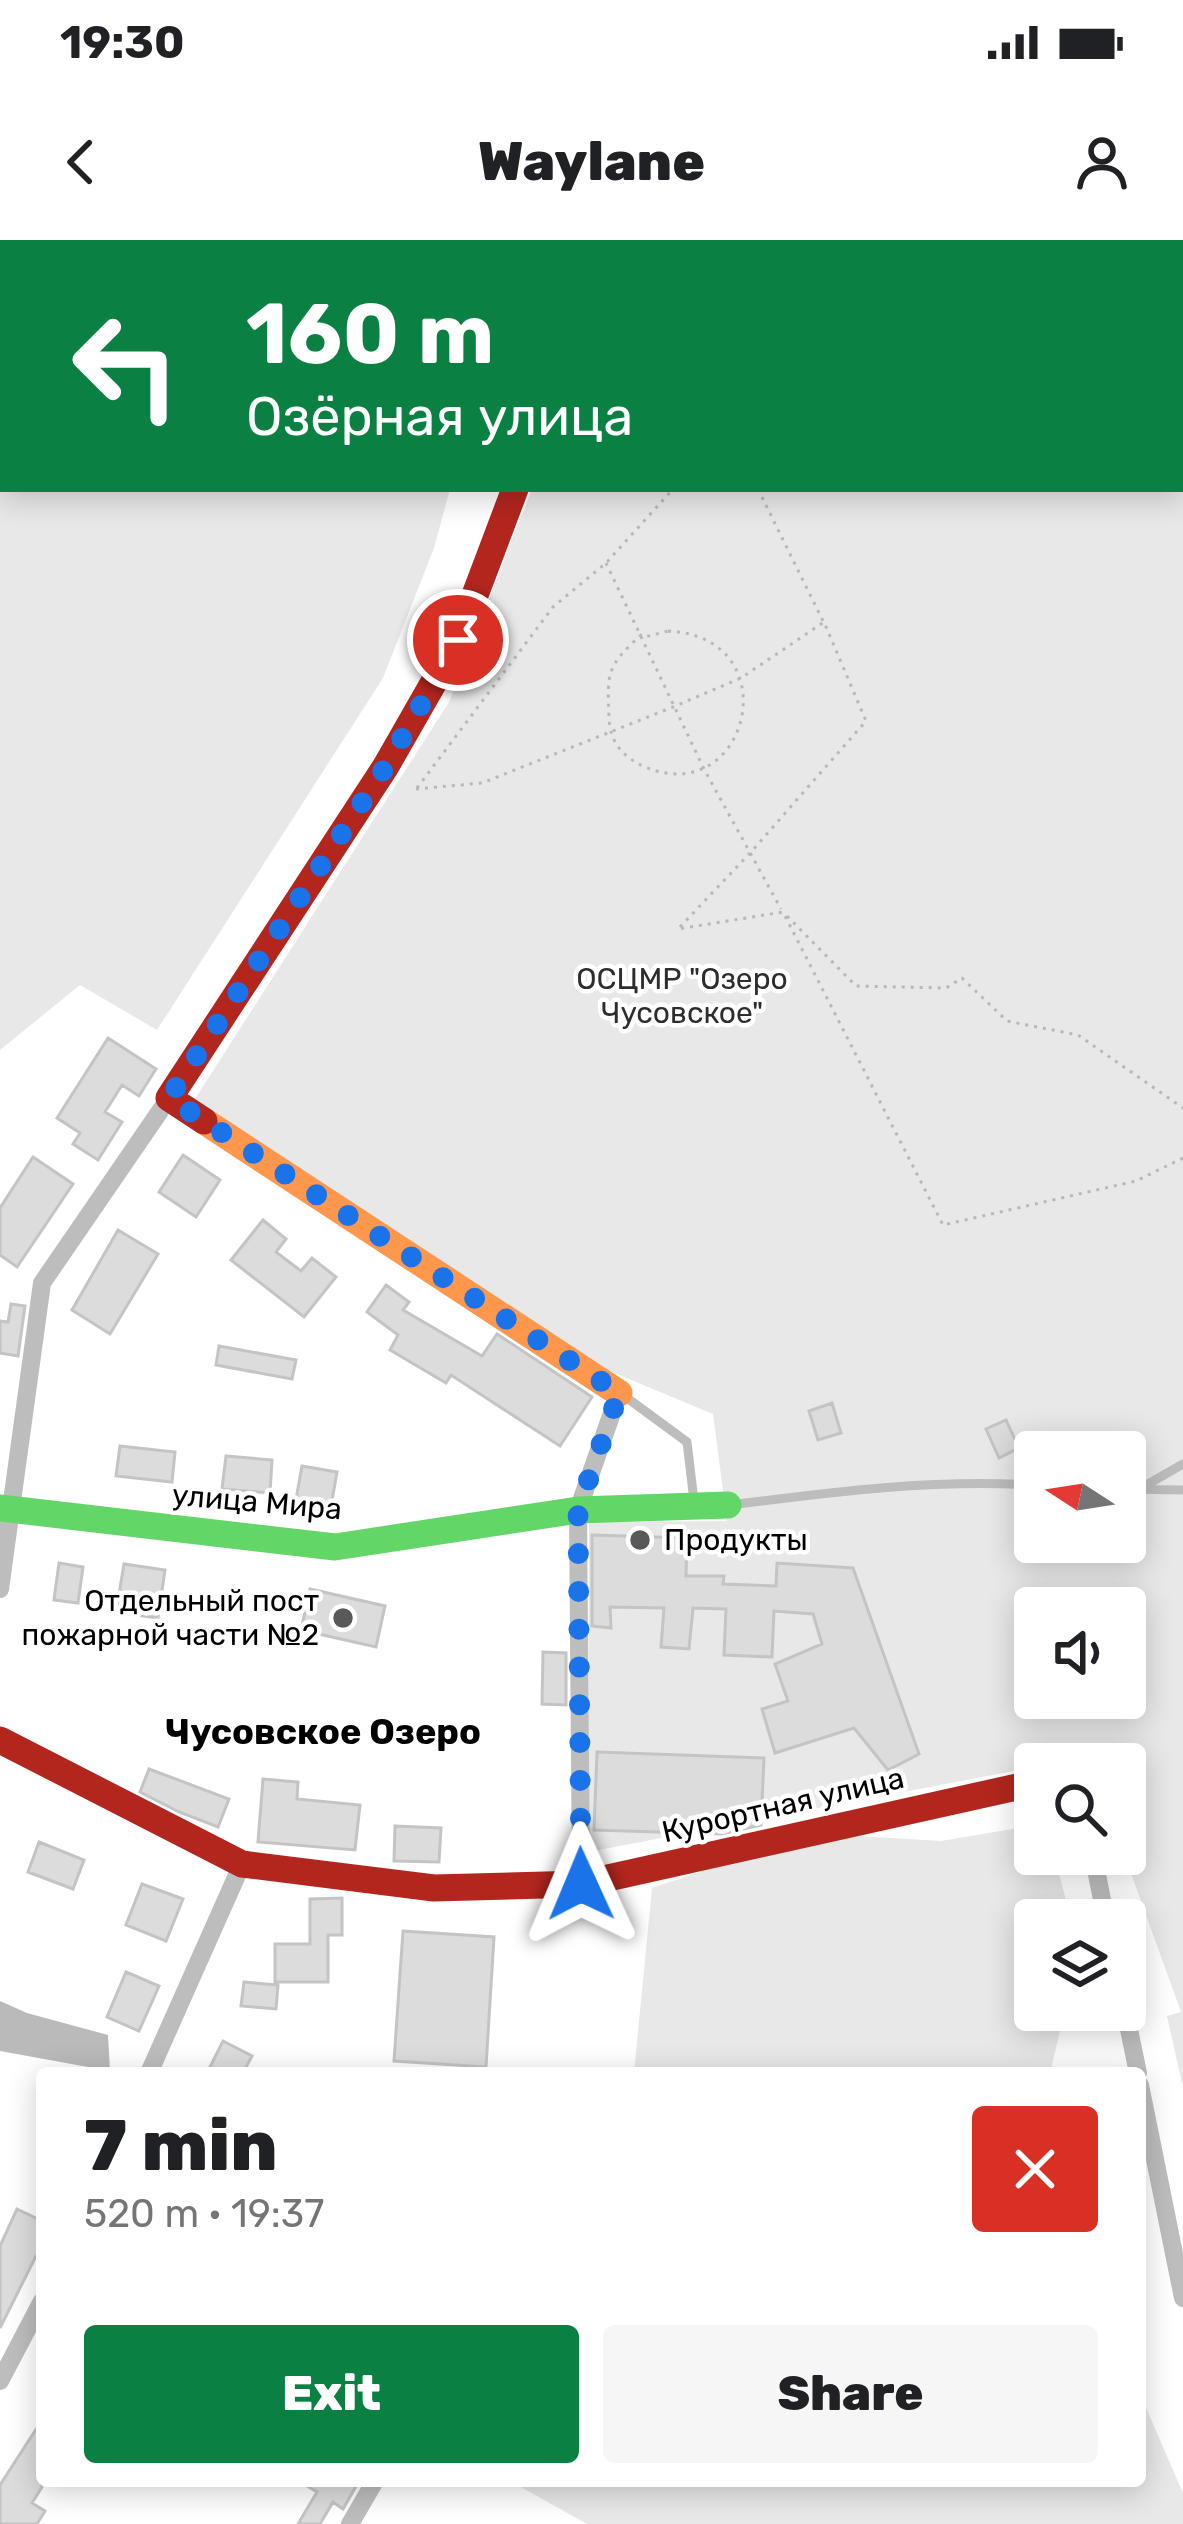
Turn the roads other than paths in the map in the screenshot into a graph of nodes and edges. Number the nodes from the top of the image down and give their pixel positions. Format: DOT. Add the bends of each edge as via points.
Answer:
graph roads {
  1 [pos="514,492"];
  2 [pos="169,1098"];
  3 [pos="619,1393"];
  4 [pos="1183,1464"];
  5 [pos="1014,1484"];
  6 [pos="1146,1485"];
  7 [pos="1146,1490"];
  8 [pos="1183,1490"];
  9 [pos="728,1505"];
  10 [pos="694,1506"];
  11 [pos="5,1508"];
  12 [pos="578,1510"];
  13 [pos="0,1589"];
  14 [pos="0,1740"];
  15 [pos="1014,1788"];
  16 [pos="242,1864"];
  17 [pos="581,1884"];
  18 [pos="1129,2031"];
  19 [pos="152,2067"];
  20 [pos="1137,2067"];
  21 [pos="1146,2115"];
  22 [pos="1183,2298"];
  23 [pos="36,2312"];
  24 [pos="0,2381"];
  25 [pos="372,2487"];
  26 [pos="350,2524"];
  1 -- 2 [label="street" via="458,640 373,786"];
  2 -- 3 [label="street"];
  2 -- 11 [label="street" via="43,1283"];
  3 -- 10 [label="lane" via="688,1442"];
  3 -- 12 [label="street"];
  4 -- 6 [label="lane"];
  5 -- 9 [label="lane" via="866,1487"];
  7 -- 8 [label="lane"];
  9 -- 10 [label="street, улица Мира"];
  10 -- 12 [label="street, улица Мира"];
  11 -- 12 [label="street, улица Мира" via="335,1547"];
  11 -- 13 [label="street"];
  12 -- 17 [label="street"];
  14 -- 16 [label="street, Курортная улица"];
  15 -- 17 [label="street, Курортная улица"];
  16 -- 17 [label="street, Курортная улица" via="434,1888"];
  16 -- 19 [label="street"];
  18 -- 20 [label="street"];
  21 -- 22 [label="street"];
  23 -- 24 [label="street"];
  25 -- 26 [label="street"];
}
